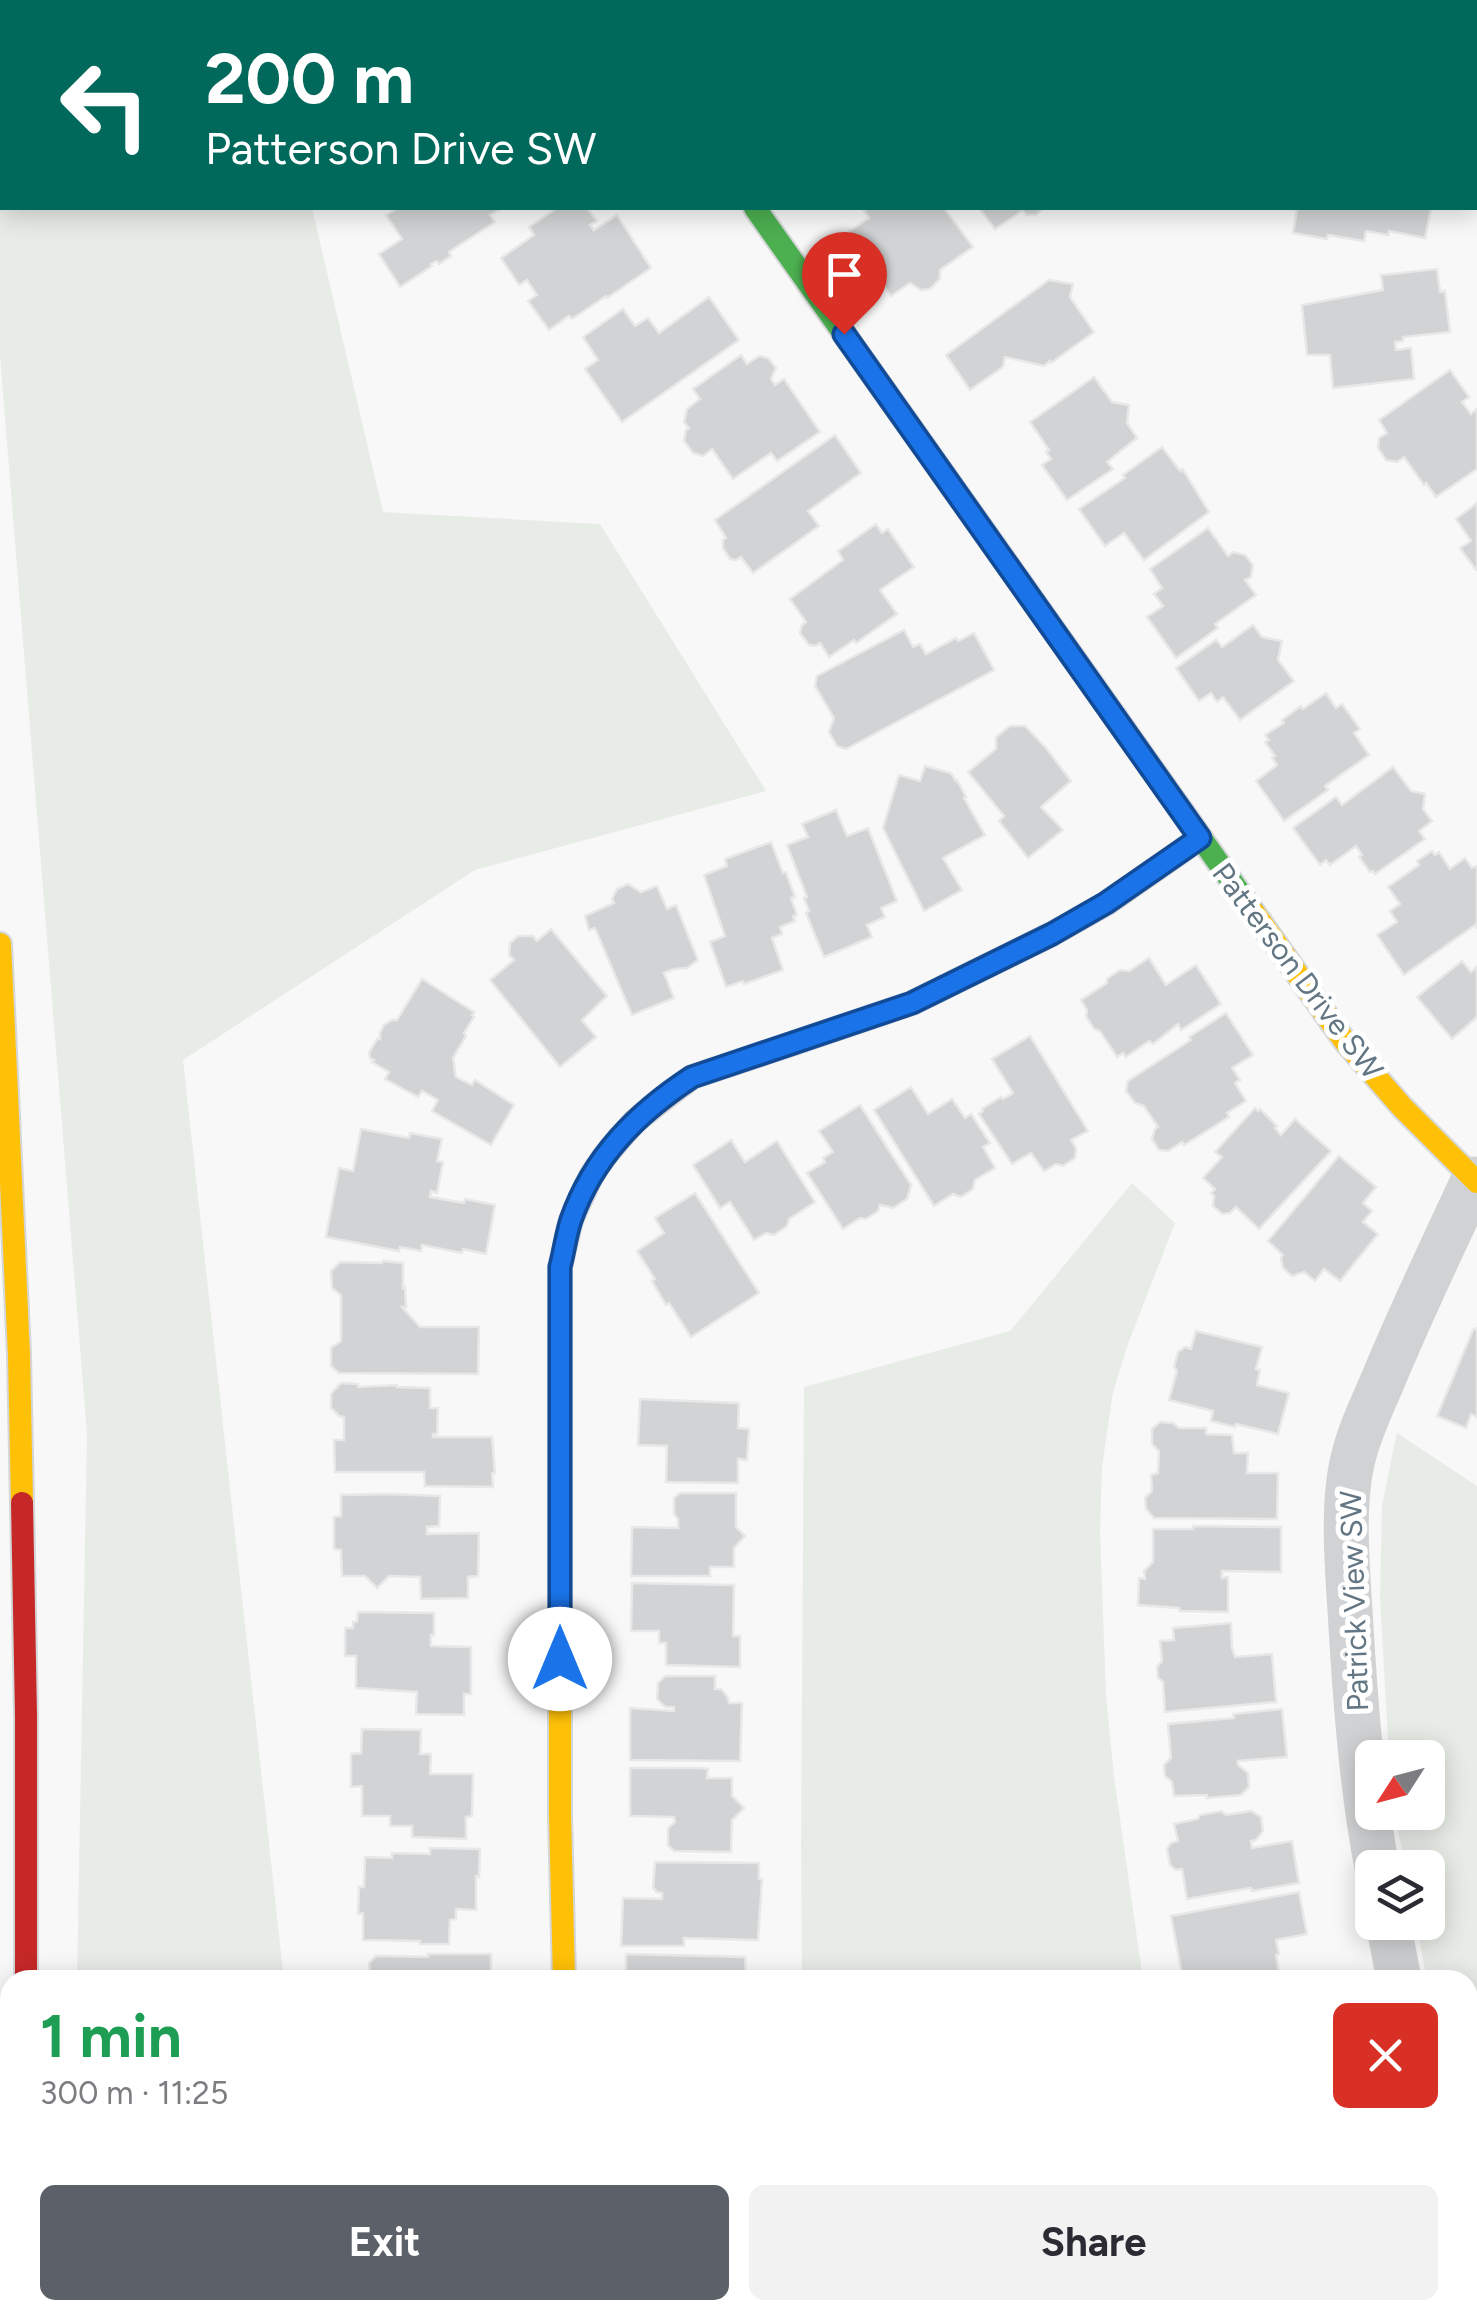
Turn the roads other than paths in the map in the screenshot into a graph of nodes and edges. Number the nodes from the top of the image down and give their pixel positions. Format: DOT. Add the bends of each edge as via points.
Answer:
graph roads {
  1 [pos="756,210"];
  2 [pos="1200,838"];
  3 [pos="0,944"];
  4 [pos="1476,1181"];
  5 [pos="1374,1850"];
  6 [pos="1391,1940"];
  7 [pos="26,1970"];
  8 [pos="564,1970"];
  9 [pos="1396,1970"];
  1 -- 2 [label="main road, Patterson Drive SW"];
  2 -- 4 [label="main road, Patterson Drive SW" via="1344,1040"];
  2 -- 8 [label="main road" via="1052,934 912,1003 692,1077 624,1130 583,1190 560,1267"];
  3 -- 7 [label="main road" via="19,1354"];
  4 -- 5 [label="street, Patrick View SW" via="1399,1340 1353,1458 1348,1490 1356,1720"];
  6 -- 9 [label="street"];
}
